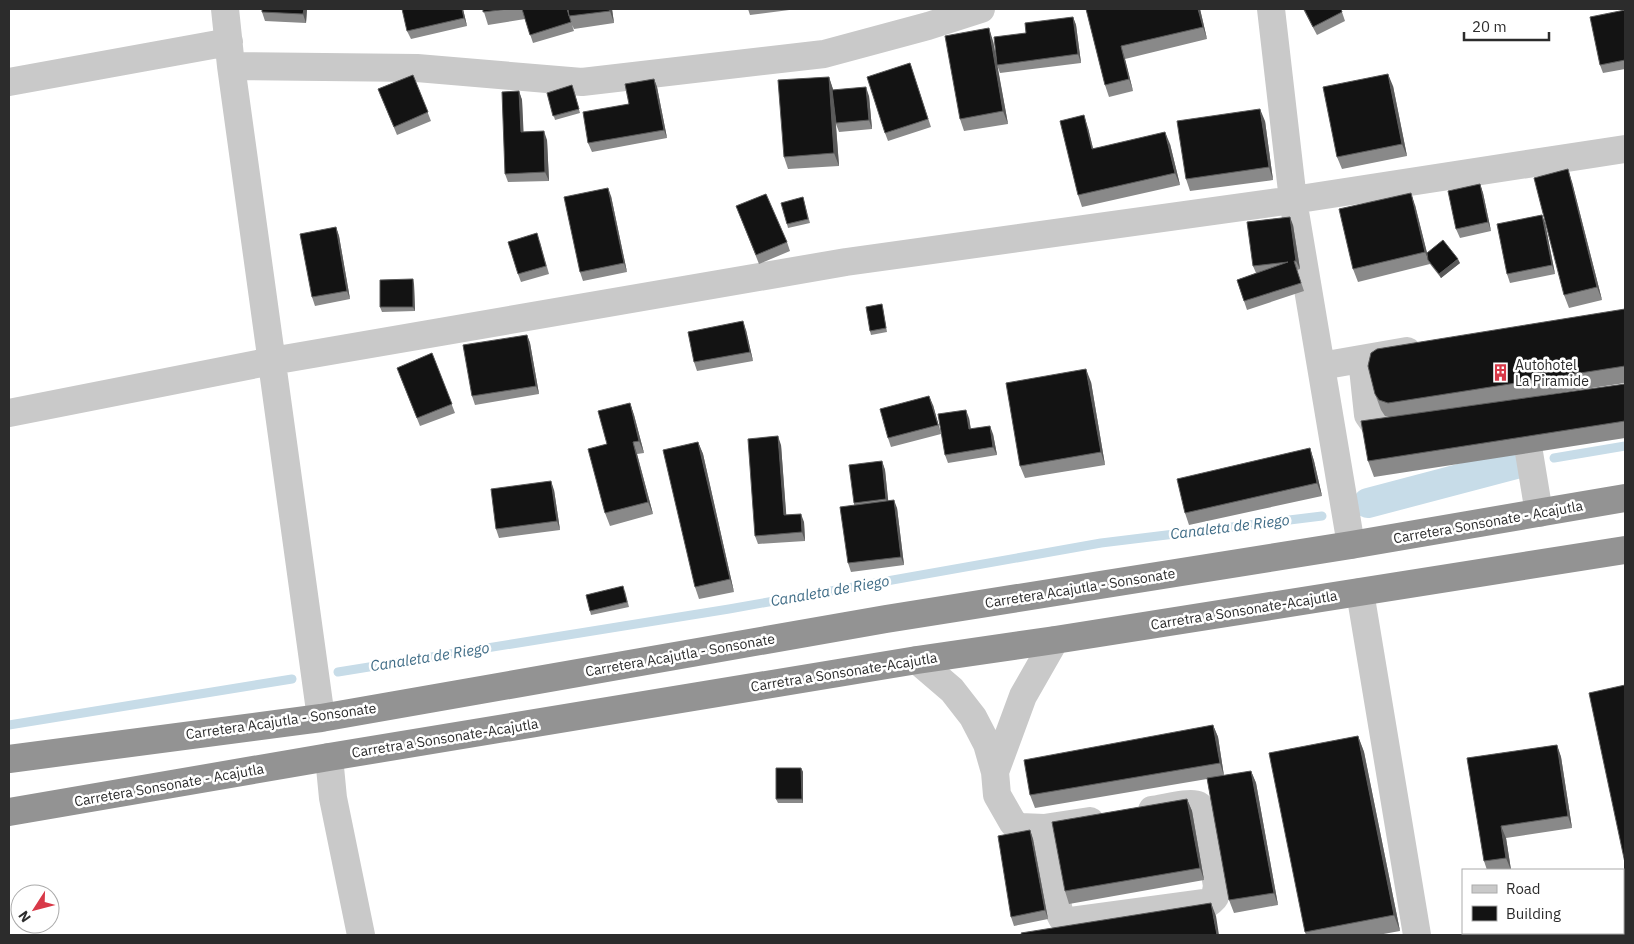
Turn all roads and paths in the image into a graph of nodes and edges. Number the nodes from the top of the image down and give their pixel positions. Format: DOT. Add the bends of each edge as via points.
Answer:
graph roads {
  1 [pos="225,9"];
  2 [pos="981,9"];
  3 [pos="1271,9"];
  4 [pos="230,54"];
  5 [pos="9,82"];
  6 [pos="1625,149"];
  7 [pos="1293,200"];
  8 [pos="1430,347"];
  9 [pos="1362,359"];
  10 [pos="272,361"];
  11 [pos="1321,366"];
  12 [pos="1522,409"];
  13 [pos="9,414"];
  14 [pos="1429,421"];
  15 [pos="1625,498"];
  16 [pos="1540,513"];
  17 [pos="1351,545"];
  18 [pos="1625,550"];
  19 [pos="1360,592"];
  20 [pos="1055,640"];
  21 [pos="917,660"];
  22 [pos="321,718"];
  23 [pos="329,757"];
  24 [pos="9,760"];
  25 [pos="995,772"];
  26 [pos="9,812"];
  27 [pos="1044,828"];
  28 [pos="361,935"];
  29 [pos="1417,935"];
  1 -- 4 [label="street"];
  2 -- 4 [label="street" via="824,54 582,82"];
  3 -- 7 [label="street"];
  4 -- 5 [label="street"];
  4 -- 10 [label="street"];
  6 -- 7 [label="street"];
  7 -- 10 [label="street" via="846,262"];
  7 -- 11 [label="street"];
  8 -- 9 [label="street"];
  9 -- 11 [label="street"];
  9 -- 14 [label="street" via="1368,415 1375,424"];
  10 -- 13 [label="street"];
  10 -- 22 [label="street"];
  11 -- 17 [label="street"];
  12 -- 16 [label="street"];
  15 -- 16 [label="highway, Carretera Sonsonate - Acajutla"];
  16 -- 17 [label="highway, Carretera Sonsonate - Acajutla"];
  17 -- 22 [label="highway, Carretera Acajutla - Sonsonate" via="886,619"];
  18 -- 19 [label="highway"];
  19 -- 20 [label="highway, Carretra a Sonsonate-Acajutla"];
  19 -- 29 [label="street"];
  20 -- 21 [label="highway, Carretra a Sonsonate-Acajutla"];
  20 -- 25 [label="street" via="1023,696"];
  21 -- 23 [label="highway, Carretra a Sonsonate-Acajutla"];
  21 -- 25 [label="street" via="964,704 987,744"];
  22 -- 24 [label="highway, Carretera Acajutla - Sonsonate"];
  23 -- 26 [label="highway, Carretera Sonsonate - Acajutla"];
  23 -- 28 [label="street" via="333,798"];
  25 -- 27 [label="street" via="997,795 1013,823 1020,827"];
  27 -- 27 [label="street" via="1059,912 1068,921 1210,902 1215,897 1217,886 1206,815 1198,805"];
}
